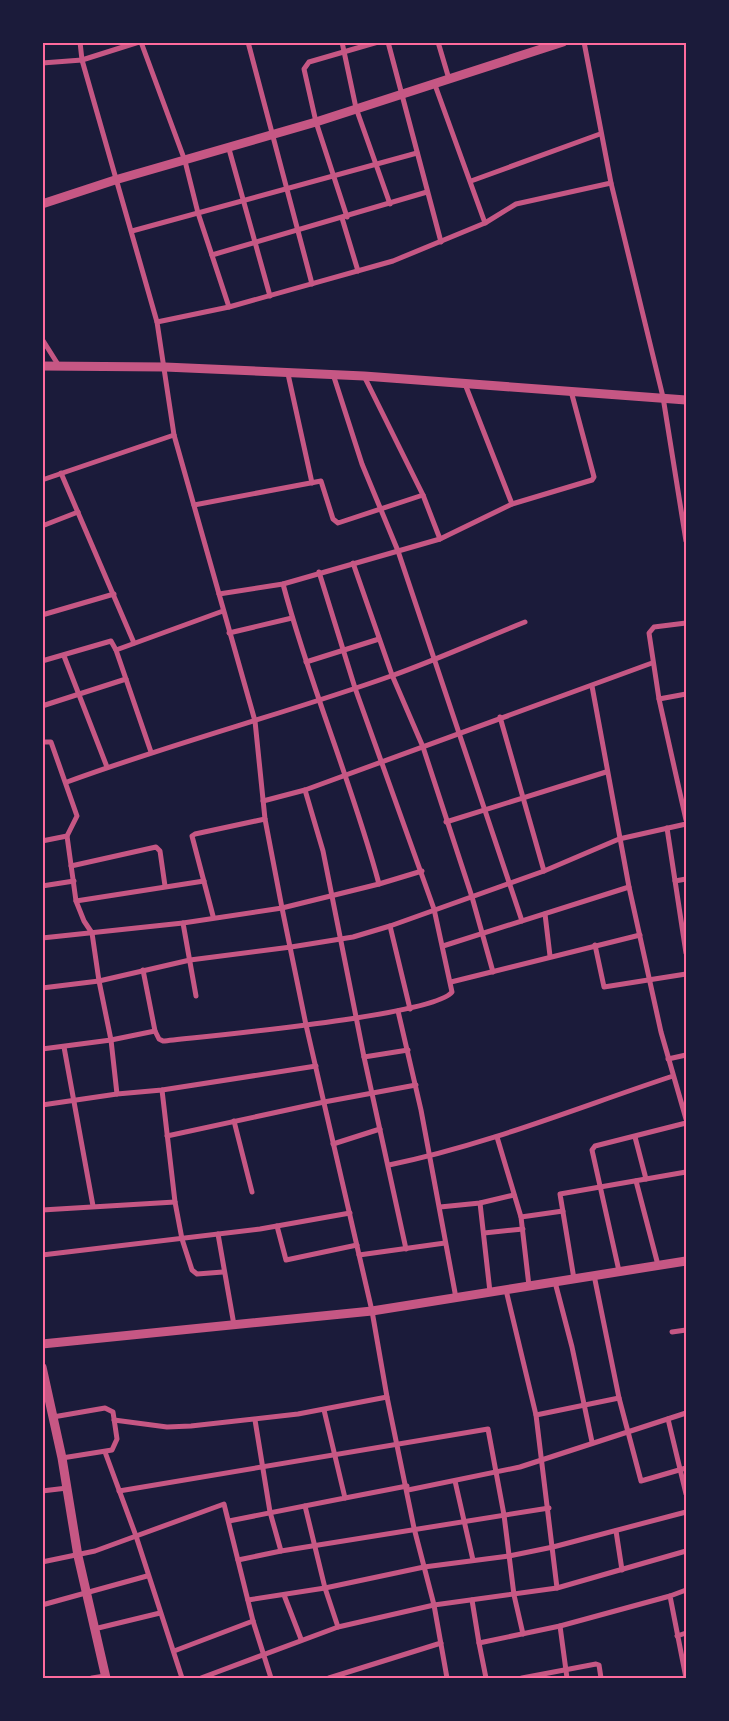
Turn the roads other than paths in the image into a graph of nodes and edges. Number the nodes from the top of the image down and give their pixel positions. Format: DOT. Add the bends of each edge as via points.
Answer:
graph roads {
  1 [pos="80,42"];
  2 [pos="140,42"];
  3 [pos="248,42"];
  4 [pos="342,42"];
  5 [pos="378,42"];
  6 [pos="388,42"];
  7 [pos="438,42"];
  8 [pos="563,42"];
  9 [pos="584,42"];
  10 [pos="344,51"];
  11 [pos="82,60"];
  12 [pos="42,63"];
  13 [pos="449,80"];
  14 [pos="435,85"];
  15 [pos="402,94"];
  16 [pos="356,108"];
  17 [pos="316,122"];
  18 [pos="600,134"];
  19 [pos="274,135"];
  20 [pos="229,149"];
  21 [pos="417,153"];
  22 [pos="185,161"];
  23 [pos="375,164"];
  24 [pos="332,176"];
  25 [pos="115,180"];
  26 [pos="471,181"];
  27 [pos="610,183"];
  28 [pos="287,187"];
  29 [pos="427,192"];
  30 [pos="244,200"];
  31 [pos="42,204"];
  32 [pos="390,204"];
  33 [pos="198,213"];
  34 [pos="344,218"];
  35 [pos="486,223"];
  36 [pos="298,230"];
  37 [pos="132,231"];
  38 [pos="256,242"];
  39 [pos="441,242"];
  40 [pos="212,255"];
  41 [pos="358,271"];
  42 [pos="312,284"];
  43 [pos="270,296"];
  44 [pos="229,307"];
  45 [pos="157,322"];
  46 [pos="42,339"];
  47 [pos="42,366"];
  48 [pos="59,366"];
  49 [pos="165,367"];
  50 [pos="288,374"];
  51 [pos="333,374"];
  52 [pos="364,376"];
  53 [pos="465,383"];
  54 [pos="571,390"];
  55 [pos="663,397"];
  56 [pos="686,400"];
  57 [pos="174,435"];
  58 [pos="61,473"];
  59 [pos="42,480"];
  60 [pos="312,482"];
  61 [pos="423,495"];
  62 [pos="512,504"];
  63 [pos="194,505"];
  64 [pos="382,509"];
  65 [pos="78,512"];
  66 [pos="42,526"];
  67 [pos="440,539"];
  68 [pos="686,541"];
  69 [pos="398,551"];
  70 [pos="353,563"];
  71 [pos="320,572"];
  72 [pos="283,584"];
  73 [pos="114,594"];
  74 [pos="219,594"];
  75 [pos="223,612"];
  76 [pos="42,615"];
  77 [pos="292,618"];
  78 [pos="524,622"];
  79 [pos="686,623"];
  80 [pos="229,633"];
  81 [pos="379,639"];
  82 [pos="134,643"];
  83 [pos="116,650"];
  84 [pos="344,650"];
  85 [pos="64,656"];
  86 [pos="435,659"];
  87 [pos="42,661"];
  88 [pos="306,662"];
  89 [pos="652,663"];
  90 [pos="392,675"];
  91 [pos="126,679"];
  92 [pos="592,686"];
  93 [pos="355,688"];
  94 [pos="80,693"];
  95 [pos="686,694"];
  96 [pos="319,700"];
  97 [pos="659,700"];
  98 [pos="42,706"];
  99 [pos="500,717"];
  100 [pos="255,721"];
  101 [pos="460,732"];
  102 [pos="42,742"];
  103 [pos="423,747"];
  104 [pos="150,752"];
  105 [pos="382,761"];
  106 [pos="107,767"];
  107 [pos="606,772"];
  108 [pos="346,775"];
  109 [pos="67,782"];
  110 [pos="305,790"];
  111 [pos="684,796"];
  112 [pos="522,800"];
  113 [pos="263,801"];
  114 [pos="485,812"];
  115 [pos="265,819"];
  116 [pos="686,820"];
  117 [pos="446,822"];
  118 [pos="686,824"];
  119 [pos="666,828"];
  120 [pos="67,836"];
  121 [pos="619,839"];
  122 [pos="42,841"];
  123 [pos="71,866"];
  124 [pos="422,871"];
  125 [pos="544,871"];
  126 [pos="686,879"];
  127 [pos="204,881"];
  128 [pos="675,881"];
  129 [pos="74,882"];
  130 [pos="379,884"];
  131 [pos="508,884"];
  132 [pos="42,886"];
  133 [pos="165,886"];
  134 [pos="629,887"];
  135 [pos="332,896"];
  136 [pos="472,896"];
  137 [pos="76,901"];
  138 [pos="282,908"];
  139 [pos="434,909"];
  140 [pos="545,914"];
  141 [pos="214,916"];
  142 [pos="522,921"];
  143 [pos="183,923"];
  144 [pos="390,926"];
  145 [pos="92,933"];
  146 [pos="483,933"];
  147 [pos="640,935"];
  148 [pos="42,938"];
  149 [pos="341,939"];
  150 [pos="595,944"];
  151 [pos="443,946"];
  152 [pos="291,947"];
  153 [pos="686,953"];
  154 [pos="550,956"];
  155 [pos="190,960"];
  156 [pos="143,970"];
  157 [pos="493,972"];
  158 [pos="686,974"];
  159 [pos="650,980"];
  160 [pos="99,981"];
  161 [pos="451,982"];
  162 [pos="42,988"];
  163 [pos="196,996"];
  164 [pos="410,1009"];
  165 [pos="398,1011"];
  166 [pos="357,1017"];
  167 [pos="306,1025"];
  168 [pos="155,1031"];
  169 [pos="111,1040"];
  170 [pos="64,1047"];
  171 [pos="42,1049"];
  172 [pos="408,1050"];
  173 [pos="686,1055"];
  174 [pos="364,1057"];
  175 [pos="668,1059"];
  176 [pos="316,1066"];
  177 [pos="673,1076"];
  178 [pos="416,1085"];
  179 [pos="162,1090"];
  180 [pos="373,1093"];
  181 [pos="117,1094"];
  182 [pos="73,1100"];
  183 [pos="324,1102"];
  184 [pos="42,1105"];
  185 [pos="686,1119"];
  186 [pos="234,1121"];
  187 [pos="686,1123"];
  188 [pos="380,1129"];
  189 [pos="167,1136"];
  190 [pos="498,1137"];
  191 [pos="635,1137"];
  192 [pos="333,1144"];
  193 [pos="430,1157"];
  194 [pos="389,1165"];
  195 [pos="686,1172"];
  196 [pos="646,1179"];
  197 [pos="636,1181"];
  198 [pos="600,1186"];
  199 [pos="252,1192"];
  200 [pos="514,1195"];
  201 [pos="175,1202"];
  202 [pos="480,1203"];
  203 [pos="93,1206"];
  204 [pos="440,1208"];
  205 [pos="42,1210"];
  206 [pos="563,1211"];
  207 [pos="350,1213"];
  208 [pos="520,1217"];
  209 [pos="276,1226"];
  210 [pos="523,1229"];
  211 [pos="218,1234"];
  212 [pos="484,1234"];
  213 [pos="182,1239"];
  214 [pos="445,1243"];
  215 [pos="357,1245"];
  216 [pos="406,1249"];
  217 [pos="42,1255"];
  218 [pos="359,1255"];
  219 [pos="686,1261"];
  220 [pos="658,1265"];
  221 [pos="620,1271"];
  222 [pos="223,1272"];
  223 [pos="594,1275"];
  224 [pos="574,1279"];
  225 [pos="555,1282"];
  226 [pos="529,1286"];
  227 [pos="506,1290"];
  228 [pos="490,1292"];
  229 [pos="456,1298"];
  230 [pos="372,1311"];
  231 [pos="234,1326"];
  232 [pos="686,1330"];
  233 [pos="672,1332"];
  234 [pos="42,1344"];
  235 [pos="42,1367"];
  236 [pos="45,1387"];
  237 [pos="387,1397"];
  238 [pos="619,1398"];
  239 [pos="583,1405"];
  240 [pos="324,1410"];
  241 [pos="686,1413"];
  242 [pos="536,1415"];
  243 [pos="53,1417"];
  244 [pos="668,1419"];
  245 [pos="114,1420"];
  246 [pos="255,1420"];
  247 [pos="627,1431"];
  248 [pos="592,1442"];
  249 [pos="398,1446"];
  250 [pos="105,1452"];
  251 [pos="334,1456"];
  252 [pos="62,1458"];
  253 [pos="541,1459"];
  254 [pos="263,1468"];
  255 [pos="684,1469"];
  256 [pos="497,1472"];
  257 [pos="455,1481"];
  258 [pos="67,1488"];
  259 [pos="408,1488"];
  260 [pos="42,1491"];
  261 [pos="119,1492"];
  262 [pos="686,1494"];
  263 [pos="345,1498"];
  264 [pos="305,1506"];
  265 [pos="549,1508"];
  266 [pos="270,1512"];
  267 [pos="686,1512"];
  268 [pos="504,1515"];
  269 [pos="229,1521"];
  270 [pos="465,1522"];
  271 [pos="414,1528"];
  272 [pos="616,1530"];
  273 [pos="136,1536"];
  274 [pos="316,1544"];
  275 [pos="553,1547"];
  276 [pos="280,1551"];
  277 [pos="686,1551"];
  278 [pos="78,1556"];
  279 [pos="509,1556"];
  280 [pos="238,1560"];
  281 [pos="472,1560"];
  282 [pos="42,1562"];
  283 [pos="424,1566"];
  284 [pos="622,1570"];
  285 [pos="147,1576"];
  286 [pos="325,1588"];
  287 [pos="557,1588"];
  288 [pos="686,1590"];
  289 [pos="86,1592"];
  290 [pos="284,1595"];
  291 [pos="514,1595"];
  292 [pos="670,1596"];
  293 [pos="248,1600"];
  294 [pos="472,1600"];
  295 [pos="42,1604"];
  296 [pos="434,1605"];
  297 [pos="160,1613"];
  298 [pos="253,1621"];
  299 [pos="560,1626"];
  300 [pos="338,1627"];
  301 [pos="94,1629"];
  302 [pos="686,1633"];
  303 [pos="523,1634"];
  304 [pos="677,1636"];
  305 [pos="301,1640"];
  306 [pos="441,1642"];
  307 [pos="479,1643"];
  308 [pos="174,1651"];
  309 [pos="263,1656"];
  310 [pos="567,1670"];
  311 [pos="222,1672"];
  312 [pos="105,1677"];
  313 [pos="92,1678"];
  314 [pos="182,1678"];
  315 [pos="201,1678"];
  316 [pos="224,1678"];
  317 [pos="271,1678"];
  318 [pos="329,1678"];
  319 [pos="447,1678"];
  320 [pos="486,1678"];
  321 [pos="522,1678"];
  322 [pos="567,1678"];
  323 [pos="601,1678"];
  324 [pos="686,1678"];
  1 -- 11 [label="street"];
  2 -- 11 [label="street"];
  2 -- 22 [label="street"];
  3 -- 19 [label="street"];
  4 -- 10 [label="street"];
  5 -- 10 [label="street"];
  6 -- 15 [label="street"];
  7 -- 13 [label="street"];
  8 -- 13 [label="street"];
  9 -- 18 [label="street"];
  10 -- 16 [label="street"];
  10 -- 17 [label="street" via="305,66"];
  11 -- 12 [label="street"];
  11 -- 25 [label="street"];
  13 -- 14 [label="street"];
  14 -- 15 [label="street"];
  14 -- 26 [label="street"];
  15 -- 16 [label="street"];
  15 -- 21 [label="street"];
  16 -- 17 [label="street"];
  16 -- 23 [label="street"];
  17 -- 19 [label="street"];
  17 -- 24 [label="street"];
  18 -- 26 [label="street"];
  18 -- 27 [label="street"];
  19 -- 20 [label="street"];
  19 -- 28 [label="street"];
  20 -- 22 [label="street"];
  20 -- 30 [label="street"];
  21 -- 23 [label="street"];
  21 -- 29 [label="street"];
  22 -- 25 [label="street"];
  22 -- 33 [label="street"];
  23 -- 24 [label="street"];
  23 -- 32 [label="street"];
  24 -- 28 [label="street"];
  24 -- 34 [label="street"];
  25 -- 31 [label="street"];
  25 -- 37 [label="street"];
  26 -- 35 [label="street"];
  27 -- 35 [label="street" via="516,204"];
  27 -- 55 [label="street"];
  28 -- 30 [label="street"];
  28 -- 36 [label="street"];
  29 -- 32 [label="street"];
  29 -- 39 [label="street"];
  30 -- 33 [label="street"];
  30 -- 38 [label="street"];
  32 -- 34 [label="street"];
  33 -- 37 [label="street"];
  33 -- 40 [label="street"];
  34 -- 36 [label="street"];
  34 -- 41 [label="street"];
  35 -- 39 [label="street"];
  36 -- 38 [label="street"];
  36 -- 42 [label="street"];
  37 -- 45 [label="street"];
  38 -- 40 [label="street"];
  38 -- 43 [label="street"];
  39 -- 41 [label="street"];
  40 -- 44 [label="street"];
  41 -- 42 [label="street"];
  42 -- 43 [label="street"];
  43 -- 44 [label="street"];
  44 -- 45 [label="street"];
  45 -- 49 [label="street"];
  46 -- 48 [label="street"];
  47 -- 48 [label="street"];
  48 -- 49 [label="street"];
  49 -- 50 [label="street"];
  49 -- 57 [label="street"];
  50 -- 51 [label="street"];
  50 -- 60 [label="street"];
  51 -- 52 [label="street"];
  51 -- 64 [label="street" via="362,464"];
  52 -- 53 [label="street"];
  52 -- 61 [label="street"];
  53 -- 54 [label="street"];
  53 -- 62 [label="street"];
  54 -- 55 [label="street"];
  54 -- 62 [label="street" via="593,478"];
  55 -- 56 [label="street"];
  55 -- 68 [label="street"];
  57 -- 58 [label="street"];
  57 -- 63 [label="street"];
  58 -- 59 [label="street"];
  58 -- 65 [label="street"];
  60 -- 63 [label="street"];
  60 -- 64 [label="street" via="321,481 336,522"];
  61 -- 64 [label="street"];
  61 -- 67 [label="street"];
  62 -- 67 [label="street"];
  63 -- 74 [label="street"];
  64 -- 69 [label="street"];
  65 -- 66 [label="street"];
  65 -- 73 [label="street"];
  67 -- 69 [label="street"];
  69 -- 70 [label="street"];
  69 -- 86 [label="street"];
  70 -- 71 [label="street"];
  70 -- 81 [label="street"];
  71 -- 72 [label="street"];
  71 -- 84 [label="street"];
  72 -- 74 [label="street"];
  72 -- 77 [label="street"];
  73 -- 76 [label="street"];
  73 -- 82 [label="street"];
  74 -- 75 [label="street"];
  75 -- 80 [label="street"];
  75 -- 82 [label="street"];
  77 -- 80 [label="street"];
  77 -- 88 [label="street"];
  78 -- 86 [label="street"];
  79 -- 89 [label="street" via="650,629"];
  80 -- 100 [label="street"];
  81 -- 84 [label="street"];
  81 -- 90 [label="street"];
  82 -- 83 [label="street"];
  83 -- 85 [label="street" via="109,641"];
  83 -- 91 [label="street"];
  84 -- 88 [label="street"];
  84 -- 93 [label="street"];
  85 -- 87 [label="street"];
  85 -- 94 [label="street"];
  86 -- 90 [label="street"];
  86 -- 101 [label="street"];
  88 -- 96 [label="street"];
  89 -- 92 [label="street"];
  89 -- 97 [label="street"];
  90 -- 93 [label="street"];
  90 -- 103 [label="street"];
  91 -- 94 [label="street"];
  91 -- 104 [label="street"];
  92 -- 99 [label="street"];
  92 -- 107 [label="street"];
  93 -- 96 [label="street"];
  93 -- 105 [label="street"];
  94 -- 98 [label="street"];
  94 -- 106 [label="street"];
  95 -- 97 [label="street"];
  96 -- 100 [label="street"];
  96 -- 108 [label="street"];
  97 -- 111 [label="street"];
  99 -- 101 [label="street"];
  99 -- 112 [label="street"];
  100 -- 104 [label="street"];
  100 -- 113 [label="street"];
  101 -- 103 [label="street"];
  101 -- 114 [label="street"];
  102 -- 109 [label="street" via="51,742"];
  103 -- 105 [label="street"];
  103 -- 117 [label="street"];
  104 -- 106 [label="street"];
  105 -- 108 [label="street"];
  105 -- 124 [label="street"];
  106 -- 109 [label="street"];
  107 -- 112 [label="street"];
  107 -- 121 [label="street"];
  108 -- 110 [label="street"];
  108 -- 130 [label="street"];
  109 -- 120 [label="street" via="77,816"];
  110 -- 113 [label="street"];
  110 -- 135 [label="street"];
  111 -- 116 [label="street"];
  112 -- 114 [label="street"];
  112 -- 125 [label="street"];
  113 -- 115 [label="street"];
  114 -- 117 [label="street"];
  114 -- 131 [label="street"];
  115 -- 127 [label="street" via="195,834 193,839"];
  115 -- 138 [label="street"];
  117 -- 136 [label="street"];
  118 -- 119 [label="street"];
  119 -- 121 [label="street"];
  119 -- 128 [label="street"];
  120 -- 122 [label="street"];
  120 -- 123 [label="street"];
  121 -- 125 [label="street"];
  121 -- 134 [label="street"];
  123 -- 129 [label="street"];
  123 -- 133 [label="street" via="156,847 160,851"];
  124 -- 130 [label="street"];
  124 -- 139 [label="street"];
  125 -- 131 [label="street"];
  126 -- 128 [label="street"];
  127 -- 133 [label="street"];
  127 -- 141 [label="street"];
  128 -- 153 [label="street"];
  129 -- 132 [label="street"];
  129 -- 137 [label="street"];
  130 -- 135 [label="street"];
  131 -- 136 [label="street"];
  131 -- 142 [label="street"];
  133 -- 137 [label="street"];
  134 -- 140 [label="street"];
  134 -- 147 [label="street"];
  135 -- 138 [label="street"];
  135 -- 149 [label="street"];
  136 -- 139 [label="street"];
  136 -- 146 [label="street"];
  137 -- 145 [label="street"];
  138 -- 141 [label="street"];
  138 -- 152 [label="street"];
  139 -- 144 [label="street"];
  139 -- 151 [label="street"];
  140 -- 142 [label="street"];
  140 -- 154 [label="street"];
  141 -- 143 [label="street"];
  142 -- 146 [label="street"];
  143 -- 145 [label="street"];
  143 -- 155 [label="street"];
  144 -- 149 [label="street"];
  144 -- 164 [label="street"];
  145 -- 148 [label="street"];
  145 -- 160 [label="street"];
  146 -- 151 [label="street"];
  146 -- 157 [label="street"];
  147 -- 150 [label="street"];
  147 -- 159 [label="street"];
  149 -- 152 [label="street"];
  149 -- 166 [label="street"];
  150 -- 154 [label="street"];
  150 -- 159 [label="street" via="604,987"];
  151 -- 161 [label="street"];
  152 -- 155 [label="street"];
  152 -- 167 [label="street"];
  154 -- 157 [label="street"];
  155 -- 156 [label="street"];
  155 -- 163 [label="street"];
  156 -- 160 [label="street"];
  156 -- 168 [label="street"];
  157 -- 161 [label="street"];
  158 -- 159 [label="street"];
  159 -- 175 [label="street"];
  160 -- 162 [label="street"];
  160 -- 169 [label="street"];
  161 -- 164 [label="street" via="452,992 448,996"];
  164 -- 165 [label="street"];
  165 -- 166 [label="street"];
  165 -- 172 [label="street"];
  166 -- 167 [label="street"];
  166 -- 174 [label="street"];
  167 -- 168 [label="street" via="163,1041"];
  167 -- 176 [label="street"];
  168 -- 169 [label="street"];
  169 -- 170 [label="street"];
  169 -- 181 [label="street"];
  170 -- 171 [label="street"];
  170 -- 182 [label="street"];
  172 -- 174 [label="street"];
  172 -- 178 [label="street"];
  173 -- 175 [label="street"];
  174 -- 180 [label="street"];
  175 -- 177 [label="street"];
  176 -- 179 [label="street"];
  176 -- 183 [label="street"];
  177 -- 185 [label="street"];
  177 -- 190 [label="street"];
  178 -- 180 [label="street"];
  178 -- 193 [label="street"];
  179 -- 181 [label="street"];
  179 -- 189 [label="street"];
  180 -- 183 [label="street"];
  180 -- 188 [label="street"];
  181 -- 182 [label="street"];
  182 -- 184 [label="street"];
  182 -- 203 [label="street"];
  183 -- 186 [label="street"];
  183 -- 192 [label="street"];
  186 -- 189 [label="street"];
  186 -- 199 [label="street"];
  187 -- 191 [label="street"];
  188 -- 192 [label="street"];
  188 -- 194 [label="street"];
  189 -- 201 [label="street"];
  190 -- 193 [label="street"];
  190 -- 200 [label="street"];
  191 -- 196 [label="street"];
  191 -- 198 [label="street" via="593,1148"];
  192 -- 207 [label="street"];
  193 -- 194 [label="street"];
  193 -- 204 [label="street"];
  194 -- 216 [label="street"];
  195 -- 196 [label="street"];
  196 -- 197 [label="street"];
  197 -- 198 [label="street"];
  197 -- 220 [label="street"];
  198 -- 206 [label="street" via="560,1194"];
  198 -- 221 [label="street"];
  200 -- 202 [label="street"];
  200 -- 208 [label="street"];
  201 -- 203 [label="street"];
  201 -- 213 [label="street"];
  202 -- 204 [label="street"];
  202 -- 212 [label="street"];
  203 -- 205 [label="street"];
  204 -- 214 [label="street"];
  206 -- 208 [label="street"];
  206 -- 224 [label="street"];
  207 -- 209 [label="street"];
  207 -- 215 [label="street"];
  208 -- 210 [label="street"];
  209 -- 211 [label="street"];
  209 -- 215 [label="street" via="286,1260"];
  210 -- 212 [label="street"];
  210 -- 226 [label="street"];
  211 -- 213 [label="street"];
  211 -- 222 [label="street"];
  212 -- 228 [label="street"];
  213 -- 217 [label="street"];
  213 -- 222 [label="street" via="194,1273"];
  214 -- 216 [label="street"];
  214 -- 229 [label="street"];
  215 -- 218 [label="street"];
  216 -- 218 [label="street"];
  218 -- 230 [label="street"];
  219 -- 220 [label="street"];
  220 -- 221 [label="street"];
  221 -- 223 [label="street"];
  222 -- 231 [label="street"];
  223 -- 224 [label="street"];
  223 -- 238 [label="street"];
  224 -- 225 [label="street"];
  225 -- 226 [label="street"];
  225 -- 239 [label="street"];
  226 -- 227 [label="street"];
  227 -- 228 [label="street"];
  227 -- 242 [label="street"];
  228 -- 229 [label="street"];
  229 -- 230 [label="street"];
  230 -- 231 [label="street"];
  230 -- 237 [label="street"];
  231 -- 234 [label="street"];
  232 -- 233 [label="street"];
  235 -- 236 [label="street"];
  236 -- 243 [label="street"];
  237 -- 240 [label="street"];
  237 -- 249 [label="street"];
  238 -- 239 [label="street"];
  238 -- 247 [label="street"];
  239 -- 242 [label="street"];
  239 -- 248 [label="street"];
  240 -- 246 [label="street"];
  240 -- 251 [label="street"];
  241 -- 244 [label="street"];
  242 -- 253 [label="street"];
  243 -- 245 [label="street" via="105,1408 113,1412"];
  243 -- 252 [label="street"];
  244 -- 247 [label="street"];
  244 -- 255 [label="street"];
  245 -- 246 [label="street" via="167,1427"];
  245 -- 250 [label="street" via="117,1439 115,1446"];
  246 -- 254 [label="street"];
  247 -- 248 [label="street"];
  247 -- 255 [label="street" via="641,1481"];
  248 -- 253 [label="street"];
  249 -- 251 [label="street"];
  249 -- 256 [label="street" via="484,1428 490,1433"];
  249 -- 259 [label="street"];
  250 -- 252 [label="street"];
  250 -- 261 [label="street"];
  251 -- 254 [label="street"];
  251 -- 263 [label="street"];
  252 -- 258 [label="street"];
  253 -- 256 [label="street"];
  253 -- 265 [label="street"];
  254 -- 261 [label="street"];
  254 -- 266 [label="street"];
  255 -- 262 [label="street"];
  256 -- 257 [label="street"];
  256 -- 268 [label="street"];
  257 -- 259 [label="street"];
  257 -- 270 [label="street"];
  258 -- 260 [label="street"];
  258 -- 278 [label="street"];
  259 -- 263 [label="street"];
  259 -- 271 [label="street"];
  261 -- 273 [label="street"];
  263 -- 264 [label="street"];
  264 -- 266 [label="street"];
  264 -- 274 [label="street"];
  265 -- 268 [label="street"];
  265 -- 275 [label="street"];
  266 -- 269 [label="street"];
  266 -- 276 [label="street"];
  267 -- 272 [label="street"];
  268 -- 270 [label="street"];
  268 -- 279 [label="street"];
  269 -- 273 [label="street" via="226,1507 221,1504"];
  269 -- 280 [label="street"];
  270 -- 271 [label="street"];
  270 -- 281 [label="street"];
  271 -- 274 [label="street"];
  271 -- 283 [label="street"];
  272 -- 275 [label="street"];
  272 -- 284 [label="street"];
  273 -- 278 [label="street"];
  273 -- 285 [label="street"];
  274 -- 276 [label="street"];
  274 -- 286 [label="street"];
  275 -- 279 [label="street"];
  275 -- 287 [label="street"];
  276 -- 280 [label="street"];
  277 -- 284 [label="street"];
  278 -- 282 [label="street"];
  278 -- 289 [label="street"];
  279 -- 281 [label="street"];
  279 -- 291 [label="street"];
  280 -- 293 [label="street"];
  281 -- 283 [label="street"];
  283 -- 286 [label="street"];
  283 -- 296 [label="street"];
  284 -- 287 [label="street"];
  285 -- 289 [label="street"];
  285 -- 297 [label="street"];
  286 -- 290 [label="street"];
  286 -- 300 [label="street"];
  287 -- 291 [label="street"];
  288 -- 292 [label="street"];
  289 -- 295 [label="street"];
  289 -- 301 [label="street"];
  290 -- 293 [label="street"];
  290 -- 305 [label="street"];
  291 -- 294 [label="street"];
  291 -- 303 [label="street"];
  292 -- 299 [label="street"];
  292 -- 304 [label="street"];
  293 -- 298 [label="street"];
  294 -- 296 [label="street"];
  294 -- 307 [label="street"];
  296 -- 300 [label="street"];
  296 -- 306 [label="street"];
  297 -- 301 [label="street"];
  297 -- 308 [label="street"];
  298 -- 308 [label="street"];
  298 -- 309 [label="street"];
  299 -- 303 [label="street"];
  299 -- 310 [label="street"];
  300 -- 305 [label="street"];
  301 -- 312 [label="street"];
  302 -- 304 [label="street"];
  303 -- 307 [label="street"];
  304 -- 324 [label="street"];
  305 -- 309 [label="street"];
  306 -- 318 [label="street"];
  306 -- 319 [label="street"];
  307 -- 320 [label="street"];
  308 -- 314 [label="street"];
  309 -- 311 [label="street"];
  309 -- 317 [label="street"];
  310 -- 321 [label="street"];
  310 -- 322 [label="street"];
  310 -- 323 [label="street" via="596,1664"];
  311 -- 315 [label="street"];
  311 -- 316 [label="street"];
  312 -- 313 [label="street"];
}
